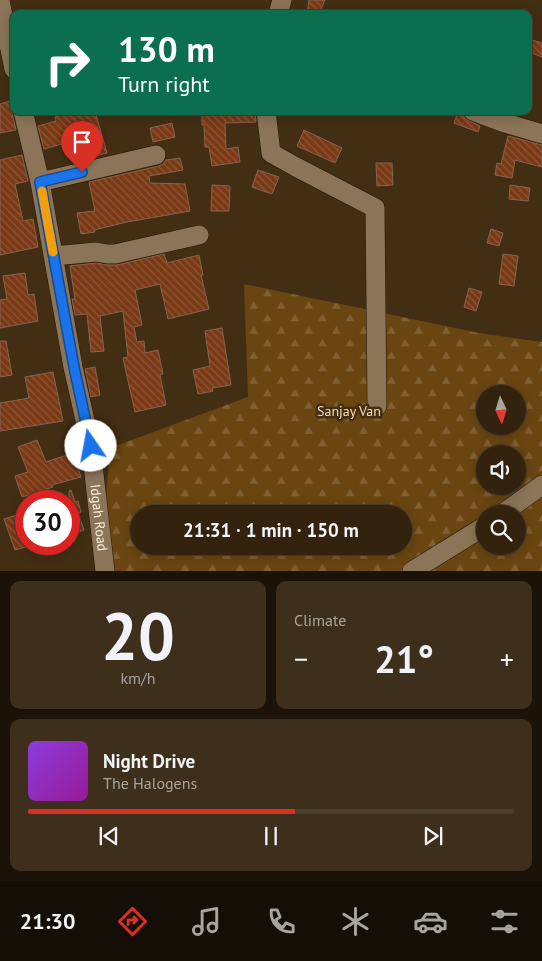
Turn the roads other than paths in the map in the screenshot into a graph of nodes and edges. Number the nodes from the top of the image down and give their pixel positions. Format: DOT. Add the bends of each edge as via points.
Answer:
graph roads {
  1 [pos="0,1"];
  2 [pos="10,50"];
  3 [pos="24,115"];
  4 [pos="266,115"];
  5 [pos="484,115"];
  6 [pos="542,134"];
  7 [pos="156,155"];
  8 [pos="40,182"];
  9 [pos="199,234"];
  10 [pos="54,256"];
  11 [pos="377,406"];
  12 [pos="542,485"];
  13 [pos="514,505"];
  14 [pos="476,532"];
  15 [pos="105,571"];
  16 [pos="412,571"];
  1 -- 2 [label="street"];
  3 -- 8 [label="street, Idgah Road"];
  4 -- 11 [label="street" via="271,152 375,208"];
  5 -- 6 [label="street"];
  7 -- 8 [label="street"];
  8 -- 10 [label="street, Idgah Road"];
  9 -- 10 [label="street" via="115,254 96,252"];
  10 -- 15 [label="street, Idgah Road" via="91,446"];
  12 -- 13 [label="street"];
  14 -- 16 [label="street"];
}
